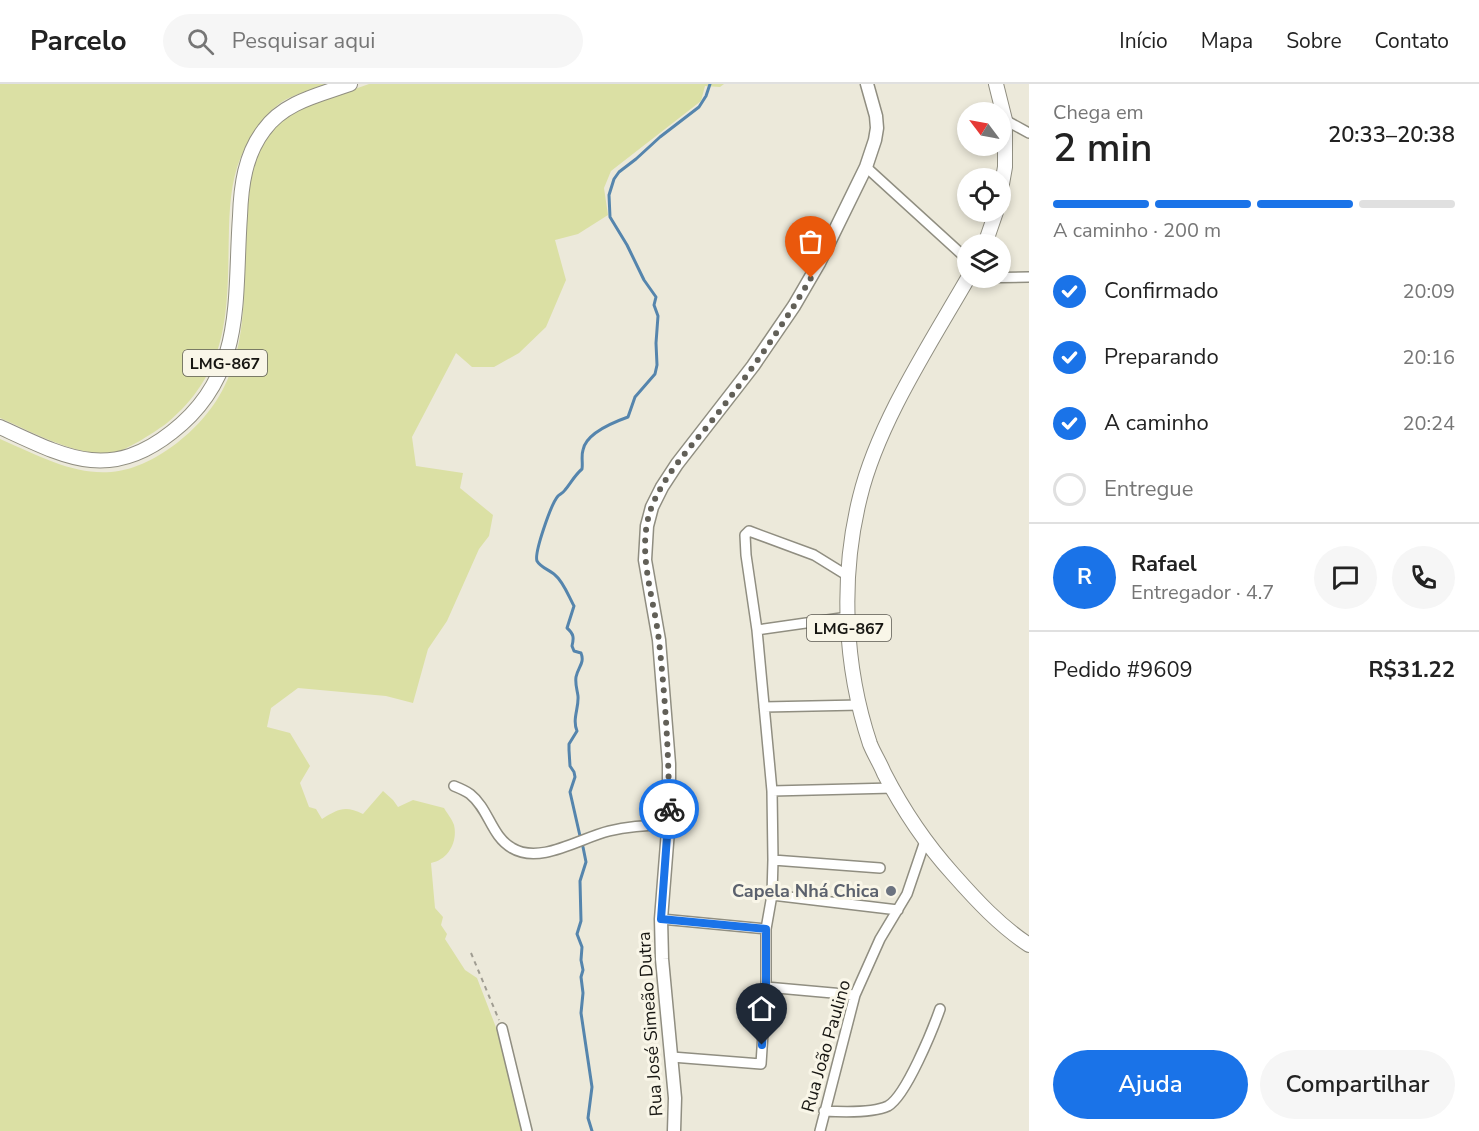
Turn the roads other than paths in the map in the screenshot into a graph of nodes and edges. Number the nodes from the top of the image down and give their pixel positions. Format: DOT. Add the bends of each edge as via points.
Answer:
graph roads {
  1 [pos="350,84"];
  2 [pos="867,84"];
  3 [pos="996,84"];
  4 [pos="1000,102"];
  5 [pos="1011,123"];
  6 [pos="1029,133"];
  7 [pos="866,167"];
  8 [pos="957,250"];
  9 [pos="1011,277"];
  10 [pos="1029,277"];
  11 [pos="961,288"];
  12 [pos="0,427"];
  13 [pos="848,576"];
  14 [pos="848,617"];
  15 [pos="757,630"];
  16 [pos="860,705"];
  17 [pos="764,707"];
  18 [pos="454,786"];
  19 [pos="892,789"];
  20 [pos="772,791"];
  21 [pos="668,825"];
  22 [pos="925,841"];
  23 [pos="773,860"];
  24 [pos="880,867"];
  25 [pos="772,895"];
  26 [pos="898,910"];
  27 [pos="661,919"];
  28 [pos="766,929"];
  29 [pos="1029,945"];
  30 [pos="766,987"];
  31 [pos="855,995"];
  32 [pos="940,1009"];
  33 [pos="502,1028"];
  34 [pos="672,1057"];
  35 [pos="824,1111"];
  36 [pos="527,1131"];
  37 [pos="674,1131"];
  38 [pos="820,1131"];
  1 -- 12 [label="main road, LMG-867" via="290,106 264,130 254,147 241,194 229,352 210,392 182,425 142,451 107,461 67,456"];
  2 -- 7 [label="main road, Rua José Simeão Dutra" via="877,128"];
  3 -- 4 [label="main road"];
  5 -- 6 [label="street"];
  7 -- 8 [label="street"];
  7 -- 21 [label="main road, Rua José Simeão Dutra" via="794,306 677,464 652,507 645,560 664,694"];
  9 -- 10 [label="street"];
  11 -- 13 [label="main road, LMG-867" via="901,395 870,466 860,496"];
  13 -- 14 [label="main road, LMG-867"];
  13 -- 15 [label="street" via="814,555 749,531 745,535 746,555"];
  14 -- 15 [label="street"];
  14 -- 16 [label="main road, LMG-867"];
  15 -- 17 [label="street"];
  16 -- 17 [label="street"];
  16 -- 19 [label="main road, LMG-867" via="871,746"];
  17 -- 20 [label="street"];
  18 -- 21 [label="street" via="470,793 497,835 524,854 548,852 608,831"];
  19 -- 20 [label="street"];
  19 -- 22 [label="main road, LMG-867"];
  20 -- 23 [label="street"];
  21 -- 27 [label="main road, Rua José Simeão Dutra"];
  22 -- 26 [label="street, Rua João Paulino"];
  22 -- 29 [label="main road, LMG-867" via="982,906"];
  23 -- 24 [label="street"];
  23 -- 25 [label="street"];
  25 -- 26 [label="street"];
  25 -- 28 [label="street"];
  26 -- 31 [label="street, Rua João Paulino"];
  27 -- 28 [label="street"];
  27 -- 34 [label="main road, Rua José Simeão Dutra"];
  28 -- 30 [label="street"];
  30 -- 31 [label="street"];
  30 -- 34 [label="street" via="761,1064"];
  31 -- 35 [label="street, Rua João Paulino"];
  32 -- 35 [label="street" via="917,1062 891,1105 871,1110"];
  33 -- 36 [label="street"];
  34 -- 37 [label="main road, Rua José Simeão Dutra"];
  35 -- 38 [label="street, Rua João Paulino"];
}
